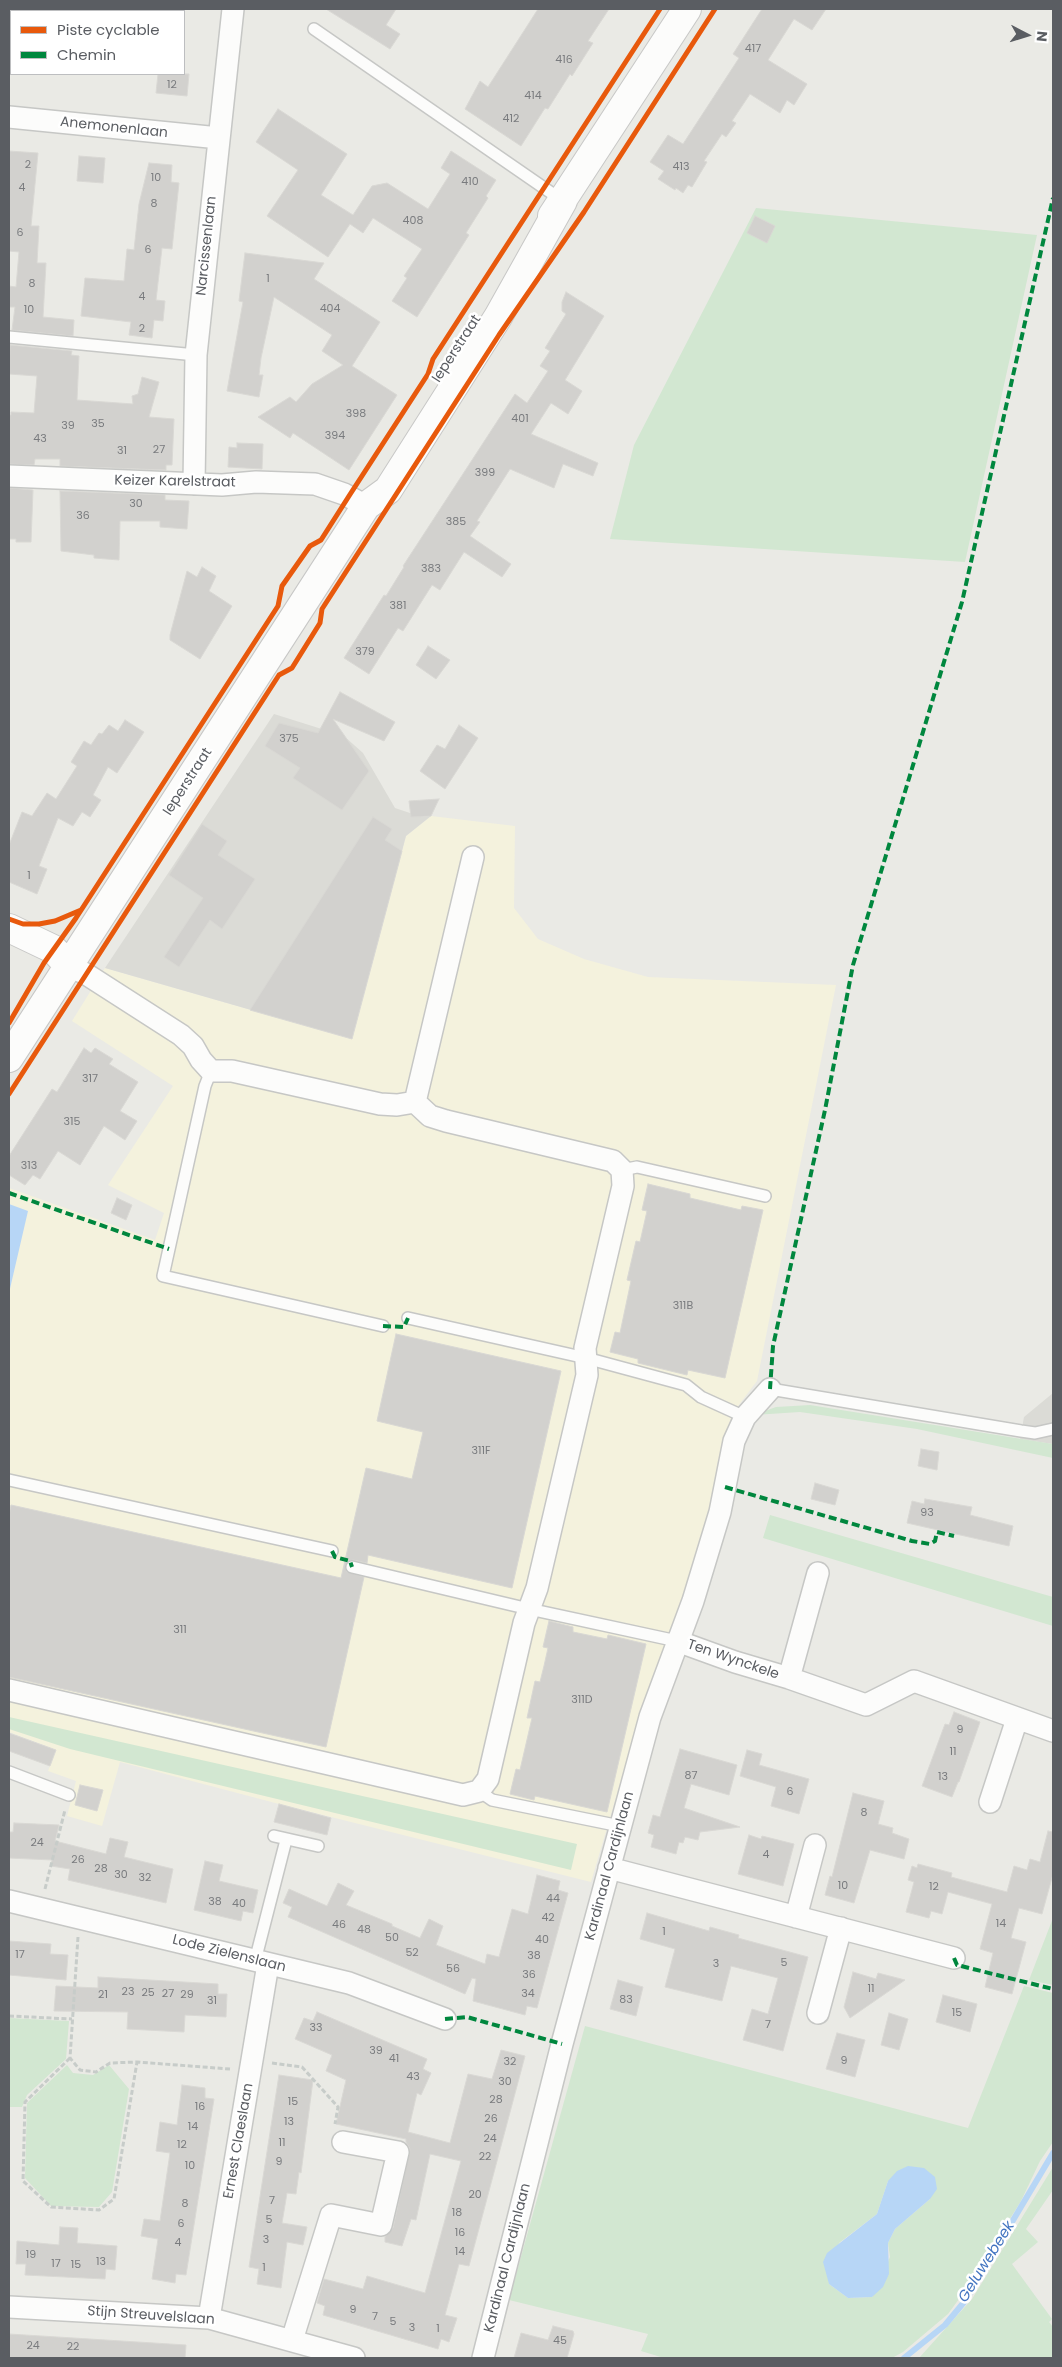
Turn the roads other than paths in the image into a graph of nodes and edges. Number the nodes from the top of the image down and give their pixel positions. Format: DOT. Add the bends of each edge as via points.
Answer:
graph roads {
  1 [pos="233,9"];
  2 [pos="687,9"];
  3 [pos="314,29"];
  4 [pos="9,117"];
  5 [pos="219,138"];
  6 [pos="563,201"];
  7 [pos="9,337"];
  8 [pos="196,355"];
  9 [pos="9,476"];
  10 [pos="194,484"];
  11 [pos="366,506"];
  12 [pos="473,858"];
  13 [pos="9,928"];
  14 [pos="9,941"];
  15 [pos="77,970"];
  16 [pos="9,1058"];
  17 [pos="211,1071"];
  18 [pos="415,1102"];
  19 [pos="622,1170"];
  20 [pos="765,1196"];
  21 [pos="408,1318"];
  22 [pos="382,1326"];
  23 [pos="586,1358"];
  24 [pos="770,1389"];
  25 [pos="745,1417"];
  26 [pos="1053,1429"];
  27 [pos="9,1480"];
  28 [pos="332,1551"];
  29 [pos="352,1567"];
  30 [pos="818,1573"];
  31 [pos="529,1609"];
  32 [pos="678,1641"];
  33 [pos="789,1678"];
  34 [pos="9,1690"];
  35 [pos="1018,1719"];
  36 [pos="1053,1731"];
  37 [pos="9,1772"];
  38 [pos="479,1791"];
  39 [pos="69,1794"];
  40 [pos="990,1802"];
  41 [pos="620,1826"];
  42 [pos="274,1836"];
  43 [pos="286,1840"];
  44 [pos="815,1845"];
  45 [pos="318,1846"];
  46 [pos="609,1868"];
  47 [pos="9,1900"];
  48 [pos="796,1917"];
  49 [pos="841,1928"];
  50 [pos="954,1958"];
  51 [pos="262,1962"];
  52 [pos="818,2013"];
  53 [pos="446,2019"];
  54 [pos="343,2142"];
  55 [pos="9,2307"];
  56 [pos="209,2318"];
  57 [pos="292,2340"];
  58 [pos="354,2358"];
  59 [pos="483,2358"];
  1 -- 5 [label="street, Narcissenlaan"];
  2 -- 6 [label="street, Ieperstraat"];
  3 -- 6 [label="lane"];
  4 -- 5 [label="street, Anemonenlaan"];
  5 -- 8 [label="street, Narcissenlaan"];
  6 -- 11 [label="street, Ieperstraat" via="476,319 371,481"];
  7 -- 8 [label="lane"];
  8 -- 10 [label="street, Narcissenlaan"];
  9 -- 10 [label="street, Keizer Karelstraat"];
  10 -- 11 [label="street, Keizer Karelstraat" via="315,484"];
  11 -- 15 [label="street, Ieperstraat"];
  12 -- 18 [label="street"];
  13 -- 15 [label="street" via="53,949"];
  14 -- 15 [label="street" via="44,962"];
  15 -- 16 [label="street, Ieperstraat"];
  15 -- 17 [label="street" via="181,1035"];
  17 -- 18 [label="street" via="232,1072 380,1104"];
  17 -- 22 [label="lane" via="163,1276"];
  18 -- 19 [label="street" via="430,1116 602,1156 613,1160"];
  19 -- 20 [label="lane" via="637,1167"];
  19 -- 23 [label="street" via="623,1186 585,1348"];
  21 -- 23 [label="lane"];
  23 -- 25 [label="lane" via="686,1385 701,1397"];
  23 -- 31 [label="street" via="587,1375 537,1588"];
  24 -- 25 [label="street, Kardinaal Cardijnlaan"];
  24 -- 26 [label="lane" via="1021,1431"];
  25 -- 32 [label="street, Kardinaal Cardijnlaan" via="734,1441 720,1512"];
  27 -- 28 [label="lane"];
  29 -- 31 [label="lane"];
  30 -- 33 [label="street, Ten Wynckele"];
  31 -- 32 [label="lane"];
  31 -- 38 [label="street" via="488,1778"];
  32 -- 33 [label="street, Ten Wynckele"];
  32 -- 41 [label="street, Kardinaal Cardijnlaan" via="650,1717"];
  33 -- 35 [label="street, Ten Wynckele" via="866,1705 914,1681"];
  34 -- 38 [label="street" via="463,1795"];
  35 -- 36 [label="street, Ten Wynckele"];
  35 -- 40 [label="street"];
  37 -- 39 [label="lane"];
  38 -- 41 [label="lane" via="492,1800"];
  41 -- 46 [label="street, Kardinaal Cardijnlaan"];
  42 -- 43 [label="lane"];
  43 -- 45 [label="lane"];
  43 -- 51 [label="lane"];
  44 -- 48 [label="street"];
  46 -- 48 [label="street"];
  46 -- 59 [label="street, Kardinaal Cardijnlaan"];
  47 -- 51 [label="street, Lode Zielenslaan"];
  48 -- 49 [label="street"];
  49 -- 50 [label="street"];
  49 -- 52 [label="street"];
  51 -- 53 [label="street, Lode Zielenslaan" via="349,1983"];
  51 -- 56 [label="street, Ernest Claeslaan" via="252,2065"];
  54 -- 57 [label="street" via="398,2152 381,2225 331,2214"];
  55 -- 56 [label="street, Stijn Streuvelslaan"];
  56 -- 57 [label="street, Stijn Streuvelslaan"];
  57 -- 58 [label="street, Stijn Streuvelslaan"];
}
